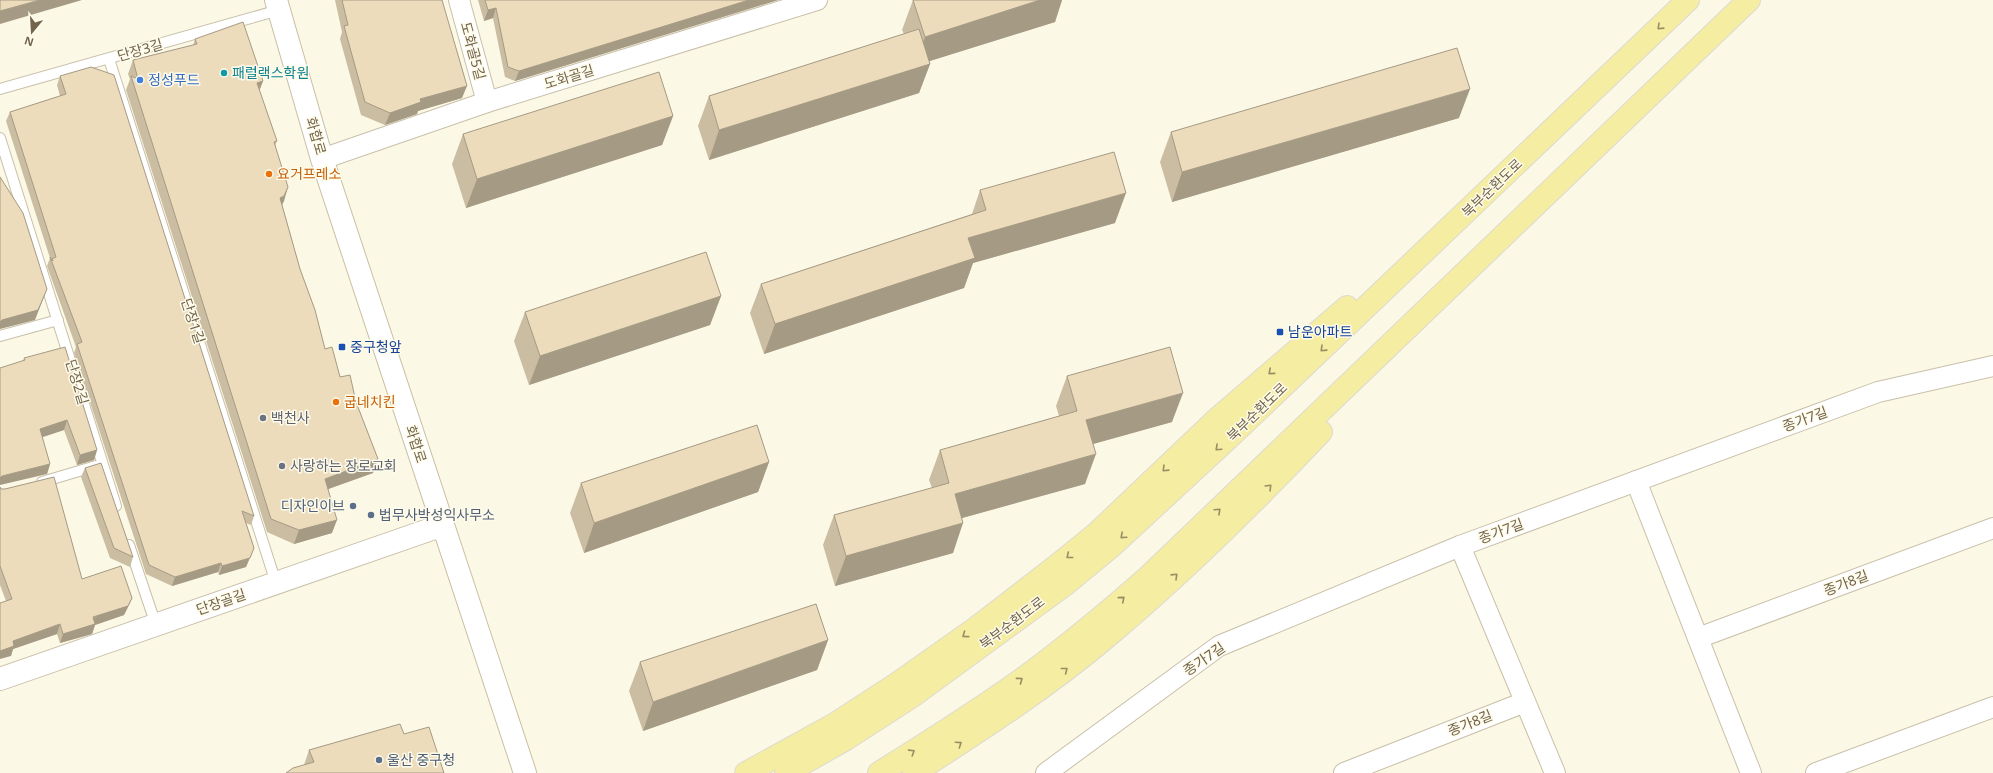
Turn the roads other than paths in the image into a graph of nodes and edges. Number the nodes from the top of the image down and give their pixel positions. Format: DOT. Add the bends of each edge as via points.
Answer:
graph roads {
  1 [pos="459,0"];
  2 [pos="817,0"];
  3 [pos="1688,0"];
  4 [pos="1749,0"];
  5 [pos="278,5"];
  6 [pos="109,59"];
  7 [pos="0,89"];
  8 [pos="487,102"];
  9 [pos="1566,118"];
  10 [pos="0,138"];
  11 [pos="1596,148"];
  12 [pos="322,159"];
  13 [pos="58,320"];
  14 [pos="0,336"];
  15 [pos="1993,366"];
  16 [pos="102,464"];
  17 [pos="1636,481"];
  18 [pos="31,485"];
  19 [pos="119,515"];
  20 [pos="443,525"];
  21 [pos="1993,528"];
  22 [pos="126,537"];
  23 [pos="1460,546"];
  24 [pos="276,583"];
  25 [pos="156,625"];
  26 [pos="1698,638"];
  27 [pos="0,679"];
  28 [pos="1525,702"];
  29 [pos="1993,707"];
  30 [pos="524,773"];
  31 [pos="746,773"];
  32 [pos="786,773"];
  33 [pos="879,773"];
  34 [pos="914,773"];
  35 [pos="1046,773"];
  36 [pos="1344,773"];
  37 [pos="1555,773"];
  38 [pos="1751,773"];
  39 [pos="1816,773"];
  1 -- 8 [label="street, 도화골5길"];
  2 -- 8 [label="street, 도화골길"];
  3 -- 9 [label="main road, 북부순환도로, one-way"];
  4 -- 11 [label="main road"];
  5 -- 6 [label="lane, 단장3길"];
  5 -- 12 [label="main road, 화합로"];
  6 -- 7 [label="lane, 단장3길"];
  6 -- 24 [label="lane, 단장1길"];
  8 -- 12 [label="street, 도화골길"];
  9 -- 31 [label="main road, one-way" via="1218,418 1073,553 976,628 898,683 835,724"];
  9 -- 32 [label="main road, 북부순환도로, one-way" via="1113,545 1055,592 911,697 846,739"];
  10 -- 13 [label="lane, 단장2길"];
  33 -- 11 [label="main road, one-way" via="1021,680 1096,622 1148,577"];
  34 -- 11 [label="main road, one-way" via="1031,696 1108,636 1161,590 1268,488"];
  12 -- 20 [label="main road, 화합로"];
  13 -- 14 [label="lane"];
  13 -- 16 [label="lane, 단장2길"];
  15 -- 17 [label="street, 종가7길" via="1878,392"];
  16 -- 18 [label="lane"];
  16 -- 19 [label="lane, 단장2길"];
  17 -- 23 [label="street, 종가7길"];
  17 -- 26 [label="street"];
  20 -- 24 [label="main road, 단장골길"];
  20 -- 30 [label="main road, 화합로"];
  21 -- 26 [label="street, 종가8길"];
  22 -- 25 [label="lane"];
  23 -- 28 [label="street"];
  23 -- 35 [label="street, 종가7길" via="1219,646"];
  24 -- 25 [label="main road, 단장골길"];
  25 -- 27 [label="main road, 단장골길"];
  26 -- 38 [label="street"];
  28 -- 36 [label="street, 종가8길"];
  28 -- 37 [label="street"];
  29 -- 39 [label="street"];
}
